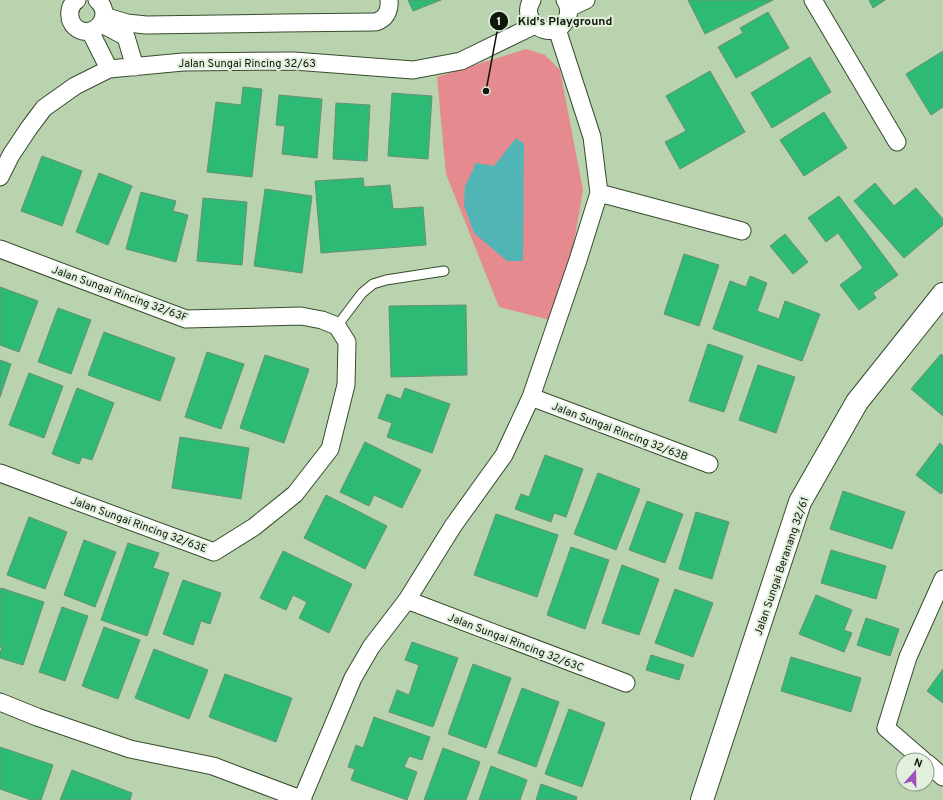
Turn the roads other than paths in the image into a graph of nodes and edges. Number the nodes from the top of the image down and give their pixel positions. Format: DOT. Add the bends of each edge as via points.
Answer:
graph roads {
  1 [pos="75,0"];
  2 [pos="97,0"];
  3 [pos="389,0"];
  4 [pos="586,0"];
  5 [pos="813,0"];
  6 [pos="531,1"];
  7 [pos="567,4"];
  8 [pos="99,24"];
  9 [pos="535,25"];
  10 [pos="557,29"];
  11 [pos="135,67"];
  12 [pos="109,69"];
  13 [pos="897,142"];
  14 [pos="0,177"];
  15 [pos="599,193"];
  16 [pos="742,231"];
  17 [pos="0,249"];
  18 [pos="444,271"];
  19 [pos="943,294"];
  20 [pos="337,326"];
  21 [pos="531,397"];
  22 [pos="709,464"];
  23 [pos="0,472"];
  24 [pos="943,579"];
  25 [pos="407,600"];
  26 [pos="626,683"];
  27 [pos="0,702"];
  28 [pos="914,752"];
  29 [pos="935,770"];
  30 [pos="943,777"];
  31 [pos="302,800"];
  32 [pos="702,800"];
  1 -- 8 [label="street" via="69,13 73,25 84,31"];
  2 -- 8 [label="street" via="104,9"];
  3 -- 8 [label="street" via="388,12 380,20 373,22"];
  4 -- 7 [label="street"];
  5 -- 13 [label="street"];
  6 -- 9 [label="street" via="529,14"];
  7 -- 10 [label="street" via="568,16 564,24"];
  8 -- 11 [label="street" via="126,37"];
  8 -- 12 [label="street"];
  9 -- 10 [label="street" via="545,30"];
  9 -- 11 [label="street, Jalan Sungai Rincing 32/63" via="461,60 413,70 294,61 183,62"];
  10 -- 15 [label="street" via="592,137"];
  11 -- 12 [label="street, Jalan Sungai Rincing 32/63"];
  12 -- 14 [label="street, Jalan Sungai Rincing 32/63" via="75,86 44,108 11,155"];
  15 -- 16 [label="street"];
  15 -- 21 [label="street"];
  17 -- 20 [label="street, Jalan Sungai Rincing 32/63F" via="186,319 302,316"];
  18 -- 20 [label="lane" via="373,284 362,293"];
  19 -- 32 [label="street, Jalan Sungai Beranang 32/61" via="858,402 800,502"];
  20 -- 23 [label="street, Jalan Sungai Rincing 32/63E" via="347,342 346,385 330,449 295,494 254,527 214,552"];
  21 -- 22 [label="street, Jalan Sungai Rincing 32/63B"];
  21 -- 25 [label="street" via="504,455 453,526"];
  24 -- 28 [label="street" via="908,657 886,728"];
  25 -- 26 [label="street, Jalan Sungai Rincing 32/63C"];
  25 -- 31 [label="street" via="371,647 353,678"];
  27 -- 31 [label="street" via="130,749 213,766"];
  29 -- 30 [label="street"];
}
